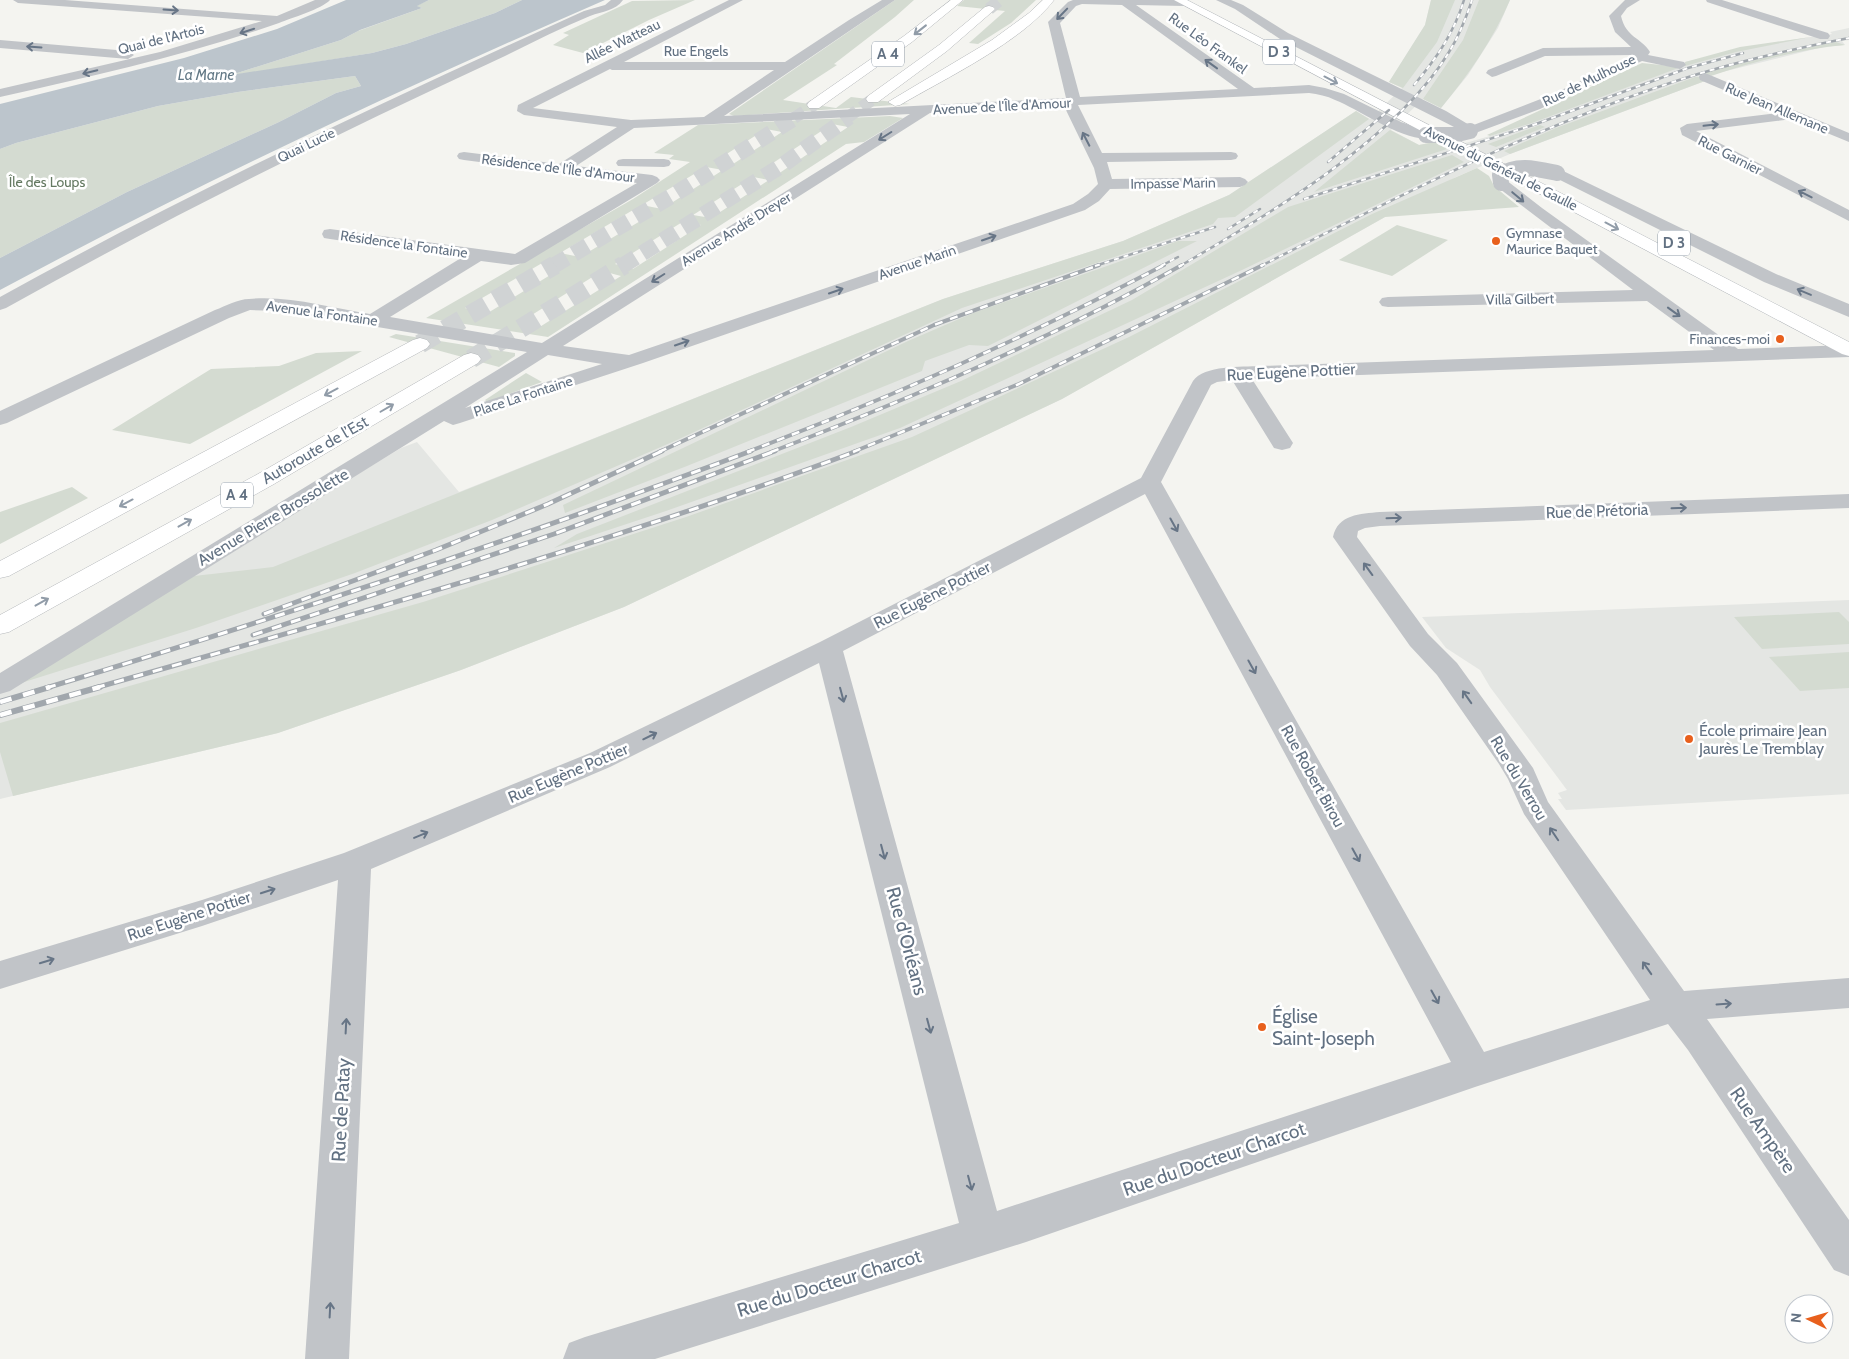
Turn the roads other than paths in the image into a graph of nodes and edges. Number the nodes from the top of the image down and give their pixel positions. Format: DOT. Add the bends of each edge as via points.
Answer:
graph roads {
  1 [pos="18,0"];
  2 [pos="325,0"];
  3 [pos="618,0"];
  4 [pos="738,0"];
  5 [pos="890,0"];
  6 [pos="958,0"];
  7 [pos="1049,0"];
  8 [pos="1198,0"];
  9 [pos="1251,0"];
  10 [pos="1628,0"];
  11 [pos="1711,0"];
  12 [pos="1125,1"];
  13 [pos="1182,1"];
  14 [pos="1224,1"];
  15 [pos="990,9"];
  16 [pos="281,19"];
  17 [pos="1824,36"];
  18 [pos="0,44"];
  19 [pos="865,54"];
  20 [pos="1642,54"];
  21 [pos="152,58"];
  22 [pos="1680,65"];
  23 [pos="605,66"];
  24 [pos="788,66"];
  25 [pos="871,66"];
  26 [pos="1492,73"];
  27 [pos="1705,77"];
  28 [pos="1251,92"];
  29 [pos="0,93"];
  30 [pos="873,99"];
  31 [pos="896,102"];
  32 [pos="1072,102"];
  33 [pos="814,105"];
  34 [pos="926,110"];
  35 [pos="524,112"];
  36 [pos="1520,113"];
  37 [pos="1441,114"];
  38 [pos="1796,116"];
  39 [pos="706,122"];
  40 [pos="631,124"];
  41 [pos="1470,131"];
  42 [pos="1849,138"];
  43 [pos="317,140"];
  44 [pos="340,146"];
  45 [pos="505,149"];
  46 [pos="464,156"];
  47 [pos="1230,156"];
  48 [pos="578,158"];
  49 [pos="1096,158"];
  50 [pos="664,163"];
  51 [pos="564,168"];
  52 [pos="652,180"];
  53 [pos="1240,182"];
  54 [pos="1106,184"];
  55 [pos="163,216"];
  56 [pos="1849,216"];
  57 [pos="189,218"];
  58 [pos="330,234"];
  59 [pos="478,254"];
  60 [pos="1652,296"];
  61 [pos="1388,302"];
  62 [pos="0,304"];
  63 [pos="1849,311"];
  64 [pos="373,320"];
  65 [pos="1849,331"];
  66 [pos="420,344"];
  67 [pos="546,349"];
  68 [pos="1849,350"];
  69 [pos="1733,355"];
  70 [pos="471,359"];
  71 [pos="636,359"];
  72 [pos="1238,373"];
  73 [pos="0,419"];
  74 [pos="411,433"];
  75 [pos="1282,443"];
  76 [pos="1150,482"];
  77 [pos="1849,502"];
  78 [pos="1347,528"];
  79 [pos="0,571"];
  80 [pos="0,626"];
  81 [pos="829,648"];
  82 [pos="0,685"];
  83 [pos="356,862"];
  84 [pos="0,975"];
  85 [pos="1849,993"];
  86 [pos="1675,1007"];
  87 [pos="1475,1071"];
  88 [pos="983,1235"];
  89 [pos="1849,1255"];
  90 [pos="327,1359"];
  91 [pos="585,1359"];
  1 -- 16 [label="street, one-way"];
  2 -- 16 [label="street, Quai de l'Artois"];
  3 -- 43 [label="street, Quai Lucie"];
  4 -- 23 [label="street, Allée Watteau"];
  5 -- 24 [label="street"];
  6 -- 25 [label="main road, A 4, one-way"];
  7 -- 31 [label="main road" via="1031,18"];
  8 -- 65 [label="main road, Avenue du Général de Gaulle / D 3"];
  9 -- 14 [label="street"];
  10 -- 20 [label="street, Rue de Mulhouse" via="1615,16 1617,28"];
  11 -- 17 [label="street"];
  12 -- 13 [label="street"];
  28 -- 12 [label="street, Rue Léo Frankel, one-way"];
  12 -- 32 [label="street, one-way" via="1075,2 1054,22"];
  13 -- 68 [label="main road, Avenue du Général de Gaulle / D 3, one-way"];
  14 -- 37 [label="street, Avenue du Général de Gaulle" via="1284,36"];
  15 -- 30 [label="main road, A 4"];
  16 -- 21 [label="street, Quai de l'Artois, one-way"];
  21 -- 18 [label="street, one-way"];
  19 -- 25 [label="main road"];
  20 -- 22 [label="street"];
  20 -- 26 [label="street" via="1621,50 1543,52"];
  20 -- 36 [label="street, Rue de Mulhouse"];
  21 -- 29 [label="street, Quai de l'Artois, one-way"];
  23 -- 24 [label="street, Rue Engels"];
  23 -- 35 [label="street, Allée Watteau" via="523,108"];
  24 -- 39 [label="street"];
  25 -- 33 [label="main road, A 4"];
  27 -- 38 [label="street, Rue Jean Allemane"];
  28 -- 32 [label="street, Avenue de l'Île d'Amour"];
  28 -- 41 [label="street, Avenue de l'Île d'Amour, bridge" via="1326,91 1404,130 1426,135"];
  32 -- 34 [label="street, Avenue de l'Île d'Amour"];
  49 -- 32 [label="street, one-way" via="1070,106"];
  34 -- 39 [label="street, Avenue de l'Île d'Amour"];
  34 -- 67 [label="street, Avenue André Dreyer, one-way"];
  35 -- 40 [label="street, Avenue de l'Île d'Amour"];
  36 -- 37 [label="street, Rue de Mulhouse"];
  36 -- 41 [label="street, Rue de Mulhouse"];
  37 -- 41 [label="street, Avenue du Général de Gaulle"];
  38 -- 42 [label="street, Rue Jean Allemane"];
  56 -- 38 [label="street, Rue Garnier, one-way" via="1687,132 1687,128"];
  39 -- 40 [label="street, Avenue de l'Île d'Amour"];
  40 -- 48 [label="street"];
  43 -- 44 [label="street" via="336,142"];
  43 -- 55 [label="street, Quai Lucie"];
  45 -- 48 [label="street"];
  46 -- 51 [label="street, Résidence de l'Île d'Amour"];
  47 -- 49 [label="street"];
  48 -- 50 [label="street" via="618,163"];
  48 -- 51 [label="street"];
  49 -- 54 [label="street"];
  51 -- 52 [label="street, Résidence de l'Île d'Amour"];
  52 -- 59 [label="street, Résidence la Fontaine" via="519,259"];
  53 -- 54 [label="street, Impasse Marin"];
  71 -- 54 [label="street, Avenue Marin, one-way" via="1079,207 1098,195"];
  55 -- 57 [label="street"];
  55 -- 62 [label="street, Quai Lucie"];
  58 -- 59 [label="street, Résidence la Fontaine"];
  59 -- 64 [label="street"];
  60 -- 61 [label="street, Villa Gilbert"];
  63 -- 60 [label="street, Avenue du Général de Gaulle, one-way, bridge" via="1770,278 1557,173 1511,169 1500,175 1501,183 1542,216"];
  60 -- 69 [label="street, one-way"];
  64 -- 67 [label="street, Avenue la Fontaine"];
  64 -- 73 [label="street, Avenue la Fontaine" via="282,305 248,304"];
  66 -- 79 [label="main road, one-way"];
  67 -- 71 [label="street, Avenue la Fontaine" via="593,357"];
  67 -- 74 [label="street, Avenue Pierre Brossolette"];
  68 -- 69 [label="street, Rue Eugène Pottier"];
  69 -- 72 [label="street, Rue Eugène Pottier"];
  80 -- 70 [label="main road, Autoroute de l’Est / A 4, one-way" via="266,479"];
  71 -- 74 [label="street, Place La Fontaine"];
  72 -- 75 [label="street"];
  72 -- 76 [label="street, Rue Eugène Pottier" via="1212,376 1203,381"];
  74 -- 82 [label="street, Avenue Pierre Brossolette"];
  76 -- 81 [label="street, Rue Eugène Pottier"];
  76 -- 87 [label="street, Rue Robert Birou, one-way"];
  78 -- 77 [label="street, Rue de Prétoria, one-way" via="1359,521 1380,519"];
  86 -- 78 [label="street, Rue du Verrou, one-way" via="1552,832 1522,776 1447,669 1419,640 1352,548 1345,537"];
  83 -- 81 [label="street, Rue Eugène Pottier, one-way" via="600,760"];
  81 -- 88 [label="street, Rue d'Orléans, one-way"];
  84 -- 83 [label="street, Rue Eugène Pottier, one-way"];
  90 -- 83 [label="street, Rue de Patay, one-way"];
  86 -- 85 [label="street, Rue du Docteur Charcot, one-way"];
  86 -- 87 [label="street, Rue du Docteur Charcot"];
  86 -- 89 [label="street, Rue Ampère" via="1701,1039"];
  87 -- 88 [label="street, Rue du Docteur Charcot"];
  88 -- 91 [label="street, Rue du Docteur Charcot"];
}
